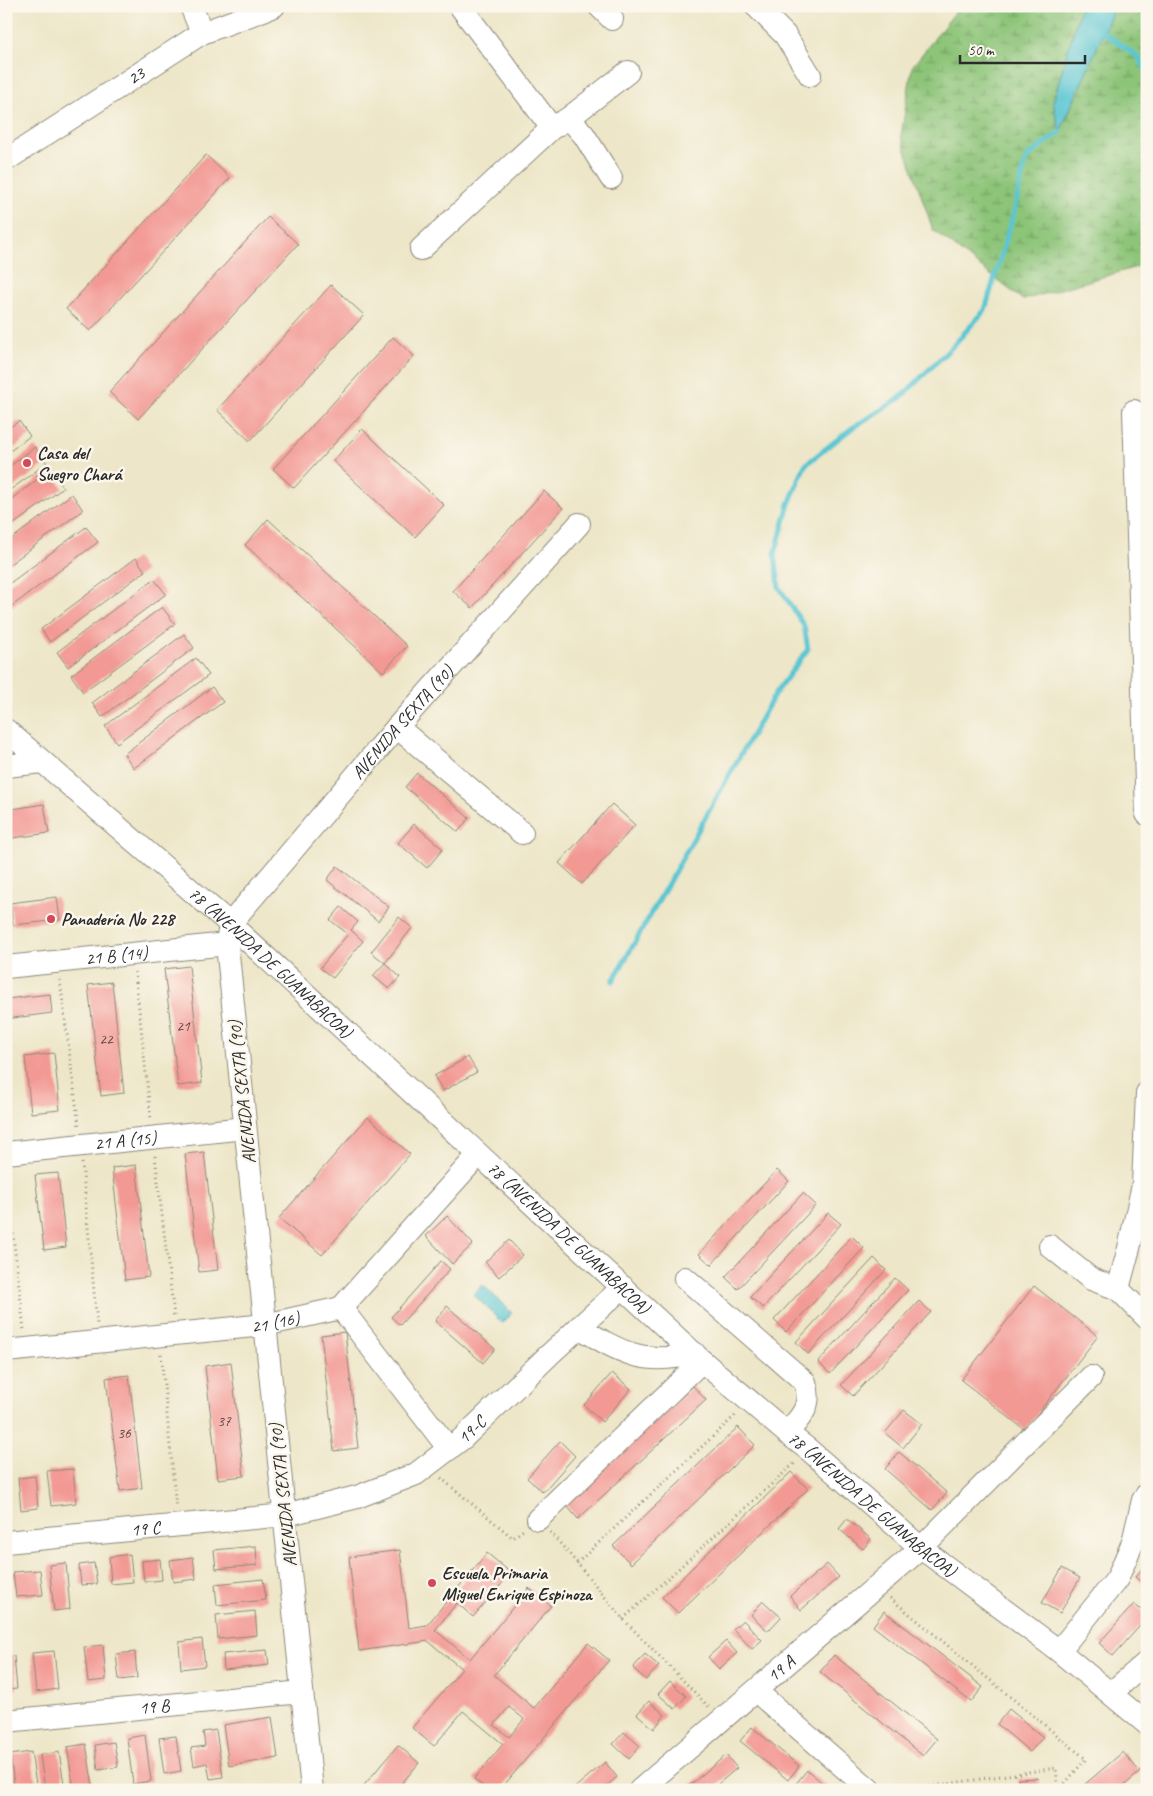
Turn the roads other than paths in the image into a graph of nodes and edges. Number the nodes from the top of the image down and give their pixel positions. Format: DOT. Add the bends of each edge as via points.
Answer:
graph roads {
  1 [pos="191,6"];
  2 [pos="274,6"];
  3 [pos="460,6"];
  4 [pos="756,6"];
  5 [pos="202,33"];
  6 [pos="628,72"];
  7 [pos="810,75"];
  8 [pos="560,123"];
  9 [pos="6,160"];
  10 [pos="611,178"];
  11 [pos="421,249"];
  12 [pos="1134,411"];
  13 [pos="580,524"];
  14 [pos="397,727"];
  15 [pos="6,730"];
  16 [pos="42,762"];
  17 [pos="6,766"];
  18 [pos="1147,814"];
  19 [pos="522,833"];
  20 [pos="228,934"];
  21 [pos="6,967"];
  22 [pos="1147,1093"];
  23 [pos="246,1128"];
  24 [pos="6,1153"];
  25 [pos="478,1155"];
  26 [pos="1050,1246"];
  27 [pos="685,1278"];
  28 [pos="623,1287"];
  29 [pos="1118,1289"];
  30 [pos="341,1308"];
  31 [pos="1147,1318"];
  32 [pos="265,1325"];
  33 [pos="579,1327"];
  34 [pos="16,1350"];
  35 [pos="698,1357"];
  36 [pos="1092,1377"];
  37 [pos="787,1434"];
  38 [pos="449,1449"];
  39 [pos="1147,1494"];
  40 [pos="285,1515"];
  41 [pos="538,1519"];
  42 [pos="6,1542"];
  43 [pos="921,1548"];
  44 [pos="1059,1650"];
  45 [pos="1147,1662"];
  46 [pos="756,1691"];
  47 [pos="302,1692"];
  48 [pos="1111,1693"];
  49 [pos="6,1721"];
  50 [pos="1147,1724"];
  51 [pos="312,1790"];
  52 [pos="640,1790"];
  53 [pos="870,1790"];
  1 -- 5 [label="street"];
  2 -- 5 [label="street, 23"];
  3 -- 8 [label="street"];
  4 -- 7 [label="street" via="785,36"];
  5 -- 9 [label="street, 23"];
  6 -- 8 [label="street"];
  8 -- 10 [label="street" via="584,135"];
  8 -- 11 [label="street"];
  12 -- 18 [label="street"];
  13 -- 14 [label="street, AVENIDA SEXTA (90)"];
  14 -- 19 [label="street"];
  14 -- 20 [label="street, AVENIDA SEXTA (90)"];
  15 -- 16 [label="street, 78 (AVENIDA DE GUANABACOA)"];
  16 -- 17 [label="street"];
  16 -- 20 [label="street, 78 (AVENIDA DE GUANABACOA)"];
  20 -- 21 [label="street, 21 B (14)"];
  20 -- 23 [label="street, AVENIDA SEXTA (90)"];
  20 -- 25 [label="street, 78 (AVENIDA DE GUANABACOA)"];
  22 -- 29 [label="street" via="1142,1185"];
  23 -- 24 [label="street, 21 A (15)"];
  23 -- 32 [label="street, AVENIDA SEXTA (90)"];
  25 -- 28 [label="street, 78 (AVENIDA DE GUANABACOA)"];
  25 -- 30 [label="street"];
  26 -- 29 [label="street" via="1091,1279"];
  27 -- 37 [label="street" via="805,1382 809,1393 807,1404"];
  28 -- 33 [label="street, 19-C"];
  28 -- 35 [label="street, 78 (AVENIDA DE GUANABACOA)"];
  29 -- 31 [label="street"];
  30 -- 32 [label="street, 21 (16)"];
  30 -- 38 [label="street"];
  32 -- 34 [label="street, 21 (16)"];
  32 -- 40 [label="street, AVENIDA SEXTA (90)"];
  33 -- 35 [label="street" via="634,1356"];
  33 -- 38 [label="street, 19-C"];
  35 -- 37 [label="street, 78 (AVENIDA DE GUANABACOA)"];
  35 -- 41 [label="street"];
  36 -- 43 [label="street, 19 A"];
  37 -- 43 [label="street, 78 (AVENIDA DE GUANABACOA)"];
  38 -- 40 [label="street, 19-C" via="416,1474 357,1497"];
  39 -- 44 [label="street" via="1133,1542 1117,1579"];
  40 -- 42 [label="street, 19 C"];
  40 -- 47 [label="street, AVENIDA SEXTA (90)"];
  43 -- 44 [label="street, 78 (AVENIDA DE GUANABACOA)"];
  43 -- 46 [label="street, 19 A"];
  44 -- 48 [label="street, 78 (AVENIDA DE GUANABACOA)"];
  45 -- 48 [label="street"];
  46 -- 52 [label="street, 19 A"];
  46 -- 53 [label="street"];
  47 -- 49 [label="street, 19 B"];
  47 -- 51 [label="street, AVENIDA SEXTA (90)"];
  48 -- 50 [label="street, 78 (AVENIDA DE GUANABACOA)"];
}
